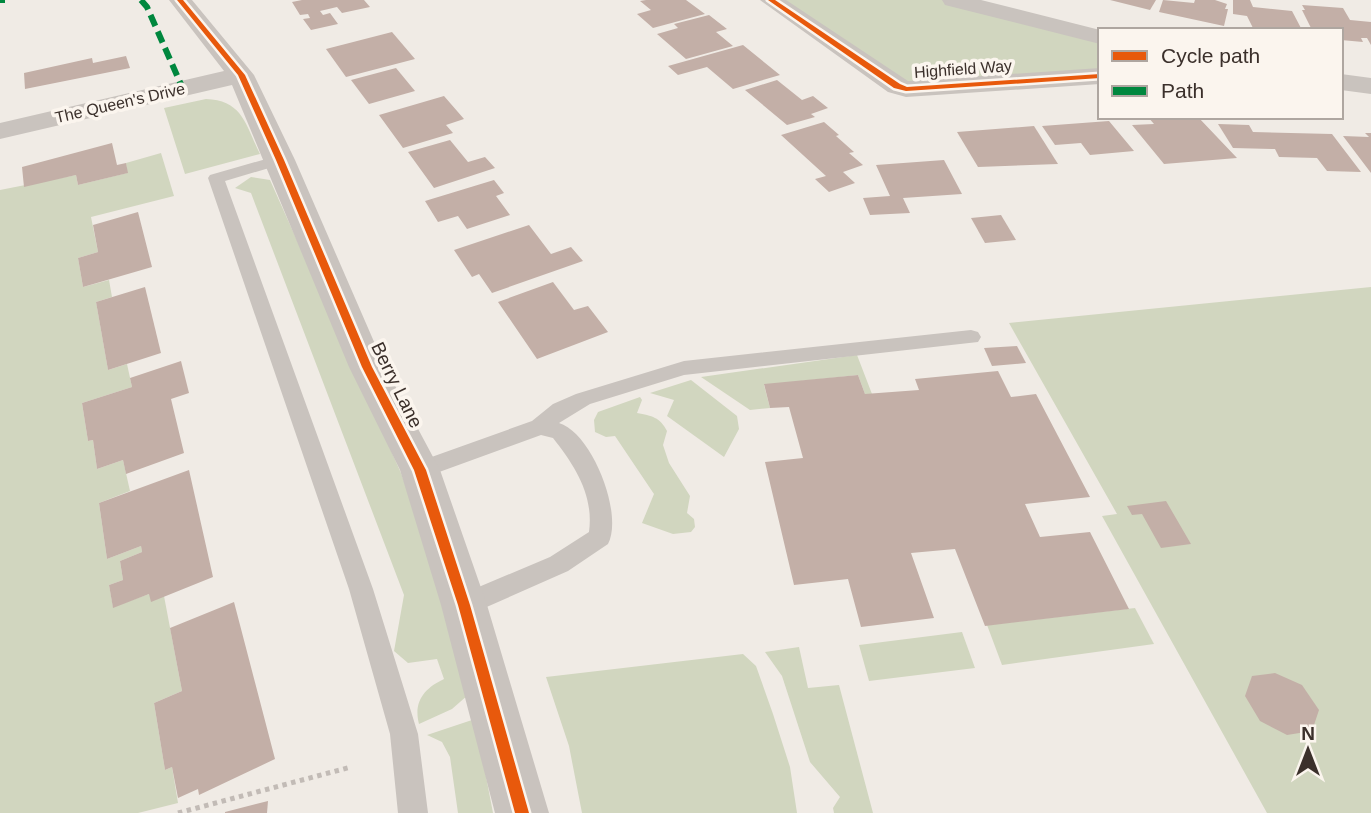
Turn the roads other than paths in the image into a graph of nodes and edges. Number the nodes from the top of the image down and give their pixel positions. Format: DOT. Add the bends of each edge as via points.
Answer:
graph roads {
  1 [pos="180,0"];
  2 [pos="771,0"];
  3 [pos="953,0"];
  4 [pos="1098,36"];
  5 [pos="241,75"];
  6 [pos="1098,76"];
  7 [pos="1343,82"];
  8 [pos="1371,86"];
  9 [pos="0,131"];
  10 [pos="280,160"];
  11 [pos="971,337"];
  12 [pos="540,428"];
  13 [pos="420,470"];
  14 [pos="464,605"];
  15 [pos="413,813"];
  16 [pos="522,813"];
  1 -- 5 [label="street, Berry Lane"];
  2 -- 6 [label="street, Highfield Way" via="906,89"];
  3 -- 4 [label="street"];
  5 -- 9 [label="street, The Queen's Drive"];
  5 -- 10 [label="street, Berry Lane"];
  7 -- 8 [label="street"];
  10 -- 13 [label="street, Berry Lane" via="367,367"];
  10 -- 15 [label="lane" via="216,178 361,589 404,734"];
  11 -- 12 [label="lane" via="684,369 583,399 560,410"];
  12 -- 13 [label="lane"];
  12 -- 14 [label="lane" via="560,431 593,479 604,521 600,537 559,564"];
  13 -- 14 [label="street, Berry Lane"];
  14 -- 16 [label="street, Berry Lane"];
}
